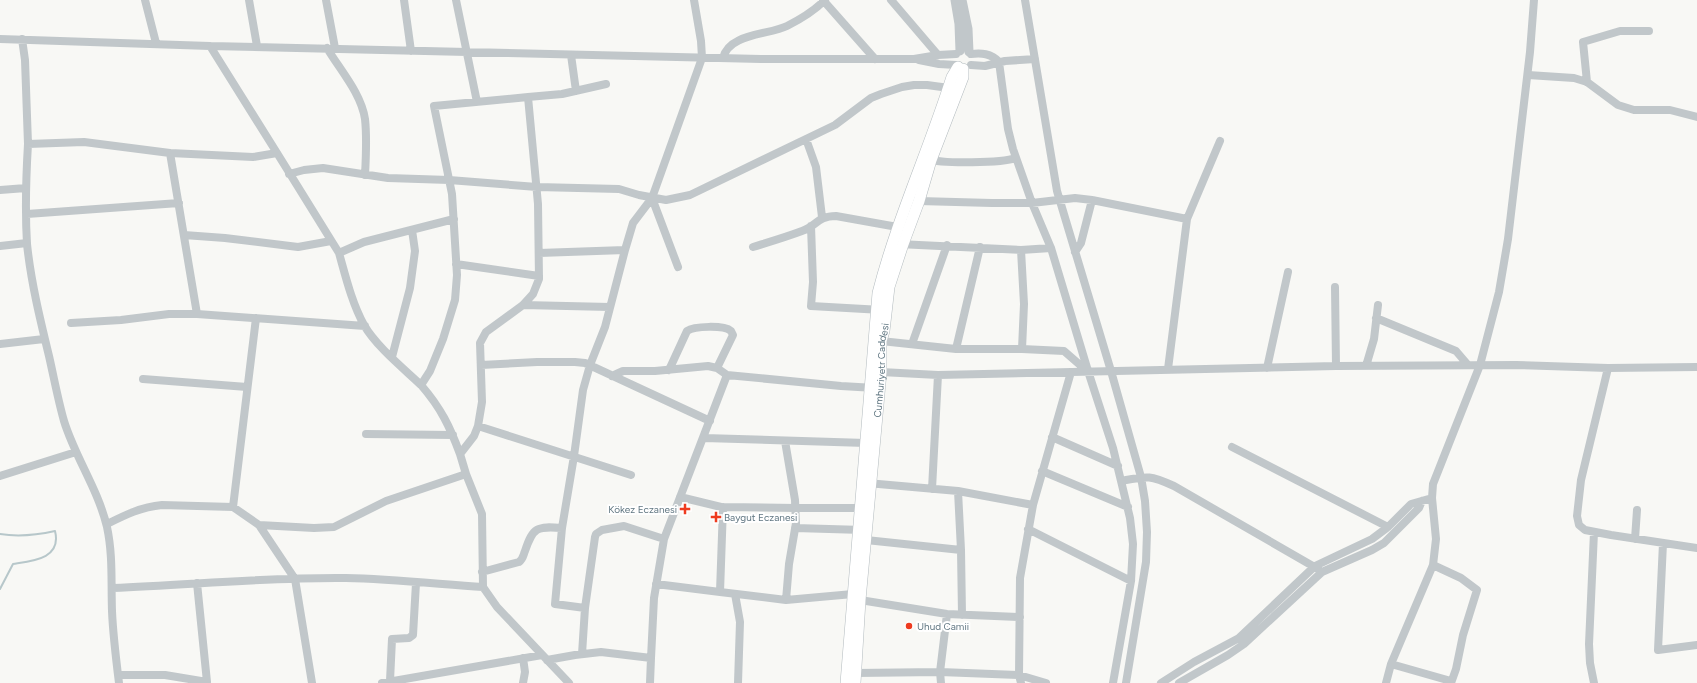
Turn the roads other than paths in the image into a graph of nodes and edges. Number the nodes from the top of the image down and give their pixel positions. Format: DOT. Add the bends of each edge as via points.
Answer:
graph roads {
  1 [pos="145,0"];
  2 [pos="249,0"];
  3 [pos="326,0"];
  4 [pos="404,0"];
  5 [pos="456,0"];
  6 [pos="694,0"];
  7 [pos="824,0"];
  8 [pos="891,0"];
  9 [pos="955,0"];
  10 [pos="962,0"];
  11 [pos="1025,0"];
  12 [pos="1534,0"];
  13 [pos="1649,31"];
  14 [pos="0,39"];
  15 [pos="22,39"];
  16 [pos="156,43"];
  17 [pos="210,46"];
  18 [pos="257,46"];
  19 [pos="327,48"];
  20 [pos="335,48"];
  21 [pos="411,51"];
  22 [pos="468,53"];
  23 [pos="964,53"];
  24 [pos="571,55"];
  25 [pos="938,55"];
  26 [pos="702,58"];
  27 [pos="723,58"];
  28 [pos="875,59"];
  29 [pos="1035,59"];
  30 [pos="914,60"];
  31 [pos="998,62"];
  32 [pos="962,67"];
  33 [pos="1528,75"];
  34 [pos="1587,82"];
  35 [pos="606,84"];
  36 [pos="949,88"];
  37 [pos="576,91"];
  38 [pos="528,97"];
  39 [pos="477,102"];
  40 [pos="1697,117"];
  41 [pos="806,139"];
  42 [pos="1220,141"];
  43 [pos="28,144"];
  44 [pos="170,153"];
  45 [pos="276,153"];
  46 [pos="1016,158"];
  47 [pos="928,159"];
  48 [pos="289,174"];
  49 [pos="365,175"];
  50 [pos="449,180"];
  51 [pos="536,186"];
  52 [pos="26,188"];
  53 [pos="0,190"];
  54 [pos="652,198"];
  55 [pos="1060,199"];
  56 [pos="1092,200"];
  57 [pos="919,201"];
  58 [pos="1032,202"];
  59 [pos="179,203"];
  60 [pos="27,214"];
  61 [pos="822,217"];
  62 [pos="454,218"];
  63 [pos="1188,219"];
  64 [pos="811,226"];
  65 [pos="898,227"];
  66 [pos="909,229"];
  67 [pos="412,230"];
  68 [pos="184,235"];
  69 [pos="331,241"];
  70 [pos="27,243"];
  71 [pos="897,244"];
  72 [pos="947,245"];
  73 [pos="0,246"];
  74 [pos="753,247"];
  75 [pos="980,247"];
  76 [pos="1051,248"];
  77 [pos="625,250"];
  78 [pos="1021,250"];
  79 [pos="1075,252"];
  80 [pos="339,253"];
  81 [pos="539,253"];
  82 [pos="456,264"];
  83 [pos="678,267"];
  84 [pos="1288,272"];
  85 [pos="539,276"];
  86 [pos="1336,286"];
  87 [pos="523,305"];
  88 [pos="1378,305"];
  89 [pos="610,307"];
  90 [pos="881,310"];
  91 [pos="197,314"];
  92 [pos="256,318"];
  93 [pos="1376,318"];
  94 [pos="71,323"];
  95 [pos="365,326"];
  96 [pos="44,339"];
  97 [pos="881,341"];
  98 [pos="0,344"];
  99 [pos="912,344"];
  100 [pos="1022,349"];
  101 [pos="956,350"];
  102 [pos="392,357"];
  103 [pos="480,365"];
  104 [pos="590,365"];
  105 [pos="1468,365"];
  106 [pos="1480,365"];
  107 [pos="1336,366"];
  108 [pos="1366,366"];
  109 [pos="1697,367"];
  110 [pos="717,368"];
  111 [pos="1267,368"];
  112 [pos="1608,368"];
  113 [pos="1168,369"];
  114 [pos="669,370"];
  115 [pos="1088,371"];
  116 [pos="1111,371"];
  117 [pos="880,372"];
  118 [pos="1071,372"];
  119 [pos="727,375"];
  120 [pos="938,375"];
  121 [pos="612,376"];
  122 [pos="143,379"];
  123 [pos="421,385"];
  124 [pos="247,387"];
  125 [pos="874,388"];
  126 [pos="710,421"];
  127 [pos="478,426"];
  128 [pos="366,434"];
  129 [pos="453,435"];
  130 [pos="1052,437"];
  131 [pos="704,438"];
  132 [pos="785,441"];
  133 [pos="866,443"];
  134 [pos="1232,447"];
  135 [pos="76,452"];
  136 [pos="460,454"];
  137 [pos="574,456"];
  138 [pos="1118,466"];
  139 [pos="1042,471"];
  140 [pos="466,474"];
  141 [pos="631,475"];
  142 [pos="0,476"];
  143 [pos="1141,477"];
  144 [pos="1121,481"];
  145 [pos="867,483"];
  146 [pos="932,489"];
  147 [pos="958,491"];
  148 [pos="680,497"];
  149 [pos="1432,498"];
  150 [pos="1422,501"];
  151 [pos="1032,505"];
  152 [pos="233,506"];
  153 [pos="723,507"];
  154 [pos="1128,507"];
  155 [pos="796,508"];
  156 [pos="860,508"];
  157 [pos="1637,510"];
  158 [pos="106,524"];
  159 [pos="259,525"];
  160 [pos="1388,527"];
  161 [pos="562,528"];
  162 [pos="795,528"];
  163 [pos="1028,529"];
  164 [pos="1594,532"];
  165 [pos="864,533"];
  166 [pos="664,539"];
  167 [pos="1635,539"];
  168 [pos="1663,542"];
  169 [pos="1697,548"];
  170 [pos="961,550"];
  171 [pos="1433,565"];
  172 [pos="1315,566"];
  173 [pos="482,572"];
  174 [pos="1322,572"];
  175 [pos="295,578"];
  176 [pos="1131,580"];
  177 [pos="197,583"];
  178 [pos="416,583"];
  179 [pos="656,584"];
  180 [pos="483,587"];
  181 [pos="113,588"];
  182 [pos="720,592"];
  183 [pos="735,594"];
  184 [pos="856,597"];
  185 [pos="786,600"];
  186 [pos="585,608"];
  187 [pos="947,614"];
  188 [pos="962,615"];
  189 [pos="1020,617"];
  190 [pos="1697,645"];
  191 [pos="582,654"];
  192 [pos="523,658"];
  193 [pos="544,658"];
  194 [pos="652,658"];
  195 [pos="1391,664"];
  196 [pos="940,672"];
  197 [pos="855,678"];
  198 [pos="118,679"];
  199 [pos="1020,679"];
  200 [pos="386,682"];
  201 [pos="1451,682"];
  202 [pos="207,683"];
  203 [pos="312,683"];
  204 [pos="523,683"];
  205 [pos="569,683"];
  206 [pos="650,683"];
  207 [pos="738,683"];
  208 [pos="846,683"];
  209 [pos="941,683"];
  210 [pos="1046,683"];
  211 [pos="1113,683"];
  212 [pos="1126,683"];
  213 [pos="1161,683"];
  214 [pos="1179,683"];
  215 [pos="1386,683"];
  216 [pos="1594,683"];
  1 -- 16 [label="street"];
  2 -- 18 [label="street"];
  3 -- 20 [label="street"];
  4 -- 21 [label="street"];
  5 -- 22 [label="street"];
  6 -- 26 [label="street"];
  7 -- 27 [label="street" via="787,26 750,36 732,45"];
  7 -- 28 [label="street"];
  8 -- 25 [label="street"];
  9 -- 23 [label="street"];
  10 -- 23 [label="street" via="968,29"];
  11 -- 29 [label="street"];
  12 -- 33 [label="street"];
  13 -- 34 [label="street" via="1620,31 1583,42"];
  14 -- 15 [label="street"];
  15 -- 16 [label="street"];
  15 -- 43 [label="street"];
  16 -- 17 [label="street"];
  17 -- 18 [label="street"];
  17 -- 45 [label="street"];
  18 -- 19 [label="street"];
  19 -- 20 [label="street"];
  19 -- 49 [label="street" via="355,91 365,118"];
  20 -- 21 [label="street"];
  21 -- 22 [label="street"];
  22 -- 24 [label="street"];
  22 -- 39 [label="street"];
  23 -- 25 [label="street"];
  23 -- 31 [label="street" via="992,56"];
  23 -- 32 [label="street" via="954,60"];
  23 -- 32 [label="street" via="972,60"];
  24 -- 26 [label="street"];
  24 -- 37 [label="street"];
  25 -- 30 [label="street"];
  26 -- 27 [label="street"];
  26 -- 54 [label="street"];
  27 -- 28 [label="street"];
  28 -- 30 [label="street"];
  29 -- 31 [label="street"];
  29 -- 55 [label="street"];
  30 -- 32 [label="street"];
  31 -- 32 [label="street" via="985,66"];
  31 -- 46 [label="street" via="1008,129"];
  32 -- 36 [label="main road" via="952,77"];
  32 -- 47 [label="main road" via="963,77 960,86"];
  33 -- 34 [label="street" via="1574,78"];
  33 -- 106 [label="street" via="1508,239 1497,299"];
  34 -- 40 [label="street" via="1618,105 1630,109 1670,110"];
  35 -- 37 [label="street"];
  36 -- 41 [label="street" via="914,85 890,90 872,98 835,125"];
  36 -- 47 [label="main road"];
  37 -- 38 [label="street"];
  38 -- 39 [label="street"];
  38 -- 51 [label="street"];
  39 -- 50 [label="street" via="434,106"];
  41 -- 54 [label="street" via="690,195 666,200"];
  41 -- 61 [label="street" via="816,167"];
  42 -- 63 [label="street"];
  43 -- 44 [label="street" via="84,142"];
  43 -- 52 [label="street"];
  44 -- 45 [label="street" via="253,157"];
  44 -- 59 [label="street"];
  45 -- 48 [label="street"];
  46 -- 47 [label="street" via="1003,161 951,162"];
  46 -- 58 [label="street"];
  47 -- 57 [label="main road"];
  47 -- 65 [label="main road"];
  48 -- 49 [label="street" via="323,168"];
  48 -- 69 [label="street"];
  49 -- 50 [label="street"];
  50 -- 51 [label="street"];
  50 -- 62 [label="street"];
  51 -- 54 [label="street" via="619,189"];
  51 -- 81 [label="street"];
  52 -- 53 [label="street"];
  52 -- 60 [label="street"];
  54 -- 77 [label="street" via="633,223"];
  54 -- 83 [label="street"];
  55 -- 56 [label="street"];
  55 -- 58 [label="street"];
  55 -- 79 [label="street"];
  56 -- 63 [label="street"];
  56 -- 79 [label="street" via="1081,243"];
  57 -- 58 [label="street"];
  57 -- 66 [label="main road"];
  58 -- 76 [label="street"];
  59 -- 60 [label="street"];
  59 -- 68 [label="street"];
  60 -- 70 [label="street"];
  61 -- 64 [label="street"];
  61 -- 65 [label="street" via="836,216"];
  62 -- 67 [label="street"];
  62 -- 82 [label="street"];
  63 -- 113 [label="street"];
  64 -- 74 [label="street"];
  64 -- 90 [label="street" via="811,306"];
  65 -- 66 [label="street"];
  65 -- 71 [label="main road"];
  66 -- 71 [label="main road"];
  67 -- 80 [label="street" via="364,242"];
  67 -- 102 [label="street" via="415,251 410,288"];
  68 -- 69 [label="street" via="298,247"];
  68 -- 91 [label="street"];
  69 -- 80 [label="street"];
  70 -- 73 [label="street"];
  70 -- 96 [label="street"];
  71 -- 72 [label="street"];
  71 -- 90 [label="main road" via="878,293"];
  72 -- 75 [label="street"];
  72 -- 99 [label="street"];
  75 -- 78 [label="street"];
  75 -- 101 [label="street"];
  76 -- 78 [label="street"];
  76 -- 115 [label="street"];
  77 -- 81 [label="street"];
  77 -- 89 [label="street"];
  78 -- 100 [label="street" via="1024,304"];
  79 -- 116 [label="street"];
  80 -- 95 [label="street" via="351,296"];
  81 -- 85 [label="street"];
  82 -- 85 [label="street"];
  82 -- 123 [label="street" via="455,300 443,339 430,371"];
  84 -- 111 [label="street"];
  85 -- 87 [label="street" via="533,294"];
  86 -- 107 [label="street"];
  87 -- 89 [label="street"];
  87 -- 103 [label="street" via="486,332 480,343"];
  88 -- 93 [label="street"];
  89 -- 104 [label="street"];
  90 -- 97 [label="main road, Cumhuriyetr Caddesi" via="884,331"];
  90 -- 125 [label="main road"];
  91 -- 92 [label="street"];
  91 -- 94 [label="street"];
  92 -- 95 [label="street"];
  92 -- 124 [label="street"];
  93 -- 105 [label="street" via="1456,351"];
  93 -- 108 [label="street" via="1374,339"];
  95 -- 102 [label="street"];
  96 -- 98 [label="street"];
  96 -- 135 [label="street" via="64,421"];
  97 -- 99 [label="street"];
  97 -- 117 [label="main road, Cumhuriyetr Caddesi"];
  99 -- 101 [label="street"];
  100 -- 101 [label="street"];
  100 -- 115 [label="street" via="1064,351"];
  102 -- 123 [label="street"];
  103 -- 104 [label="street" via="575,362"];
  103 -- 127 [label="street" via="482,402"];
  104 -- 121 [label="street"];
  104 -- 137 [label="street" via="583,390"];
  105 -- 106 [label="street"];
  105 -- 108 [label="street"];
  106 -- 112 [label="street"];
  106 -- 149 [label="street" via="1433,484"];
  107 -- 108 [label="street"];
  107 -- 111 [label="street"];
  109 -- 112 [label="street"];
  110 -- 114 [label="street" via="705,366"];
  110 -- 114 [label="street" via="733,335 726,328 696,328 687,331"];
  110 -- 119 [label="street"];
  111 -- 113 [label="street"];
  112 -- 164 [label="street" via="1579,496 1579,524 1585,530"];
  113 -- 116 [label="street"];
  114 -- 121 [label="street" via="623,371"];
  115 -- 116 [label="street"];
  115 -- 118 [label="street"];
  115 -- 138 [label="street"];
  116 -- 143 [label="street"];
  117 -- 120 [label="street"];
  117 -- 125 [label="main road, Cumhuriyetr Caddesi"];
  118 -- 120 [label="street"];
  118 -- 130 [label="street"];
  119 -- 125 [label="street"];
  119 -- 126 [label="street"];
  120 -- 146 [label="street"];
  121 -- 126 [label="street"];
  122 -- 124 [label="street"];
  123 -- 129 [label="street" via="435,402"];
  124 -- 152 [label="street"];
  125 -- 133 [label="main road"];
  125 -- 145 [label="main road, Cumhuriyetr Caddesi"];
  126 -- 131 [label="street"];
  127 -- 136 [label="street" via="474,436"];
  127 -- 137 [label="street"];
  128 -- 129 [label="street"];
  129 -- 136 [label="street"];
  130 -- 138 [label="street"];
  130 -- 139 [label="street"];
  131 -- 132 [label="street"];
  131 -- 148 [label="street"];
  132 -- 133 [label="street"];
  132 -- 155 [label="street"];
  133 -- 145 [label="main road"];
  134 -- 160 [label="street"];
  135 -- 142 [label="street"];
  135 -- 158 [label="street" via="92,484"];
  136 -- 140 [label="street"];
  137 -- 141 [label="street"];
  137 -- 161 [label="street"];
  138 -- 144 [label="street"];
  139 -- 151 [label="street"];
  139 -- 154 [label="street"];
  140 -- 159 [label="street" via="386,501 334,527"];
  140 -- 173 [label="street" via="482,514"];
  143 -- 144 [label="street"];
  143 -- 172 [label="street" via="1154,477 1174,486"];
  143 -- 212 [label="street" via="1146,517 1146,562"];
  144 -- 154 [label="street"];
  145 -- 146 [label="street"];
  145 -- 156 [label="main road"];
  145 -- 165 [label="main road, Cumhuriyetr Caddesi"];
  146 -- 147 [label="street"];
  147 -- 151 [label="street"];
  147 -- 170 [label="street"];
  148 -- 153 [label="street"];
  148 -- 166 [label="street"];
  149 -- 150 [label="street"];
  149 -- 171 [label="street" via="1436,535"];
  150 -- 160 [label="street" via="1411,504"];
  150 -- 174 [label="street" via="1420,508 1384,543"];
  151 -- 163 [label="street"];
  152 -- 158 [label="street" via="150,506"];
  152 -- 159 [label="street"];
  153 -- 155 [label="street"];
  153 -- 182 [label="street"];
  154 -- 176 [label="street" via="1132,538"];
  155 -- 156 [label="street"];
  155 -- 162 [label="street"];
  156 -- 165 [label="main road"];
  157 -- 167 [label="street"];
  158 -- 181 [label="street" via="112,553"];
  159 -- 175 [label="street"];
  160 -- 172 [label="street" via="1368,542"];
  161 -- 173 [label="street" via="547,526 537,529 530,536 524,556 519,562"];
  161 -- 186 [label="street" via="555,604"];
  162 -- 165 [label="street"];
  162 -- 185 [label="street"];
  163 -- 176 [label="street"];
  163 -- 189 [label="street" via="1020,578"];
  164 -- 167 [label="street"];
  164 -- 216 [label="street" via="1589,644"];
  165 -- 170 [label="street"];
  165 -- 184 [label="main road"];
  166 -- 179 [label="street"];
  166 -- 186 [label="street" via="629,526 599,532 595,537"];
  167 -- 168 [label="street"];
  168 -- 169 [label="street"];
  168 -- 190 [label="street" via="1658,650"];
  170 -- 188 [label="street"];
  171 -- 195 [label="street"];
  171 -- 201 [label="street" via="1461,578 1477,590"];
  172 -- 174 [label="street"];
  172 -- 213 [label="street" via="1238,638"];
  173 -- 180 [label="street"];
  174 -- 214 [label="street" via="1244,644"];
  175 -- 177 [label="street"];
  175 -- 178 [label="street" via="348,578"];
  175 -- 203 [label="street"];
  176 -- 211 [label="street"];
  177 -- 181 [label="street"];
  177 -- 202 [label="street"];
  178 -- 180 [label="street"];
  178 -- 200 [label="street" via="413,635 409,638 392,639"];
  179 -- 182 [label="street"];
  179 -- 194 [label="street"];
  180 -- 193 [label="street" via="497,607"];
  181 -- 198 [label="street" via="112,610"];
  182 -- 183 [label="street"];
  183 -- 185 [label="street"];
  183 -- 207 [label="street" via="740,622"];
  184 -- 185 [label="street"];
  184 -- 187 [label="street"];
  184 -- 197 [label="main road"];
  184 -- 208 [label="main road"];
  186 -- 191 [label="street"];
  187 -- 188 [label="street"];
  187 -- 196 [label="street"];
  188 -- 189 [label="street"];
  189 -- 199 [label="street"];
  191 -- 193 [label="street"];
  191 -- 194 [label="street" via="601,652"];
  192 -- 193 [label="street"];
  192 -- 200 [label="street"];
  192 -- 204 [label="street"];
  193 -- 205 [label="street"];
  194 -- 206 [label="street"];
  195 -- 201 [label="street"];
  195 -- 215 [label="street"];
  196 -- 197 [label="street"];
  196 -- 199 [label="street"];
  196 -- 209 [label="street"];
  198 -- 202 [label="street" via="165,675"];
  199 -- 210 [label="street"];
}
